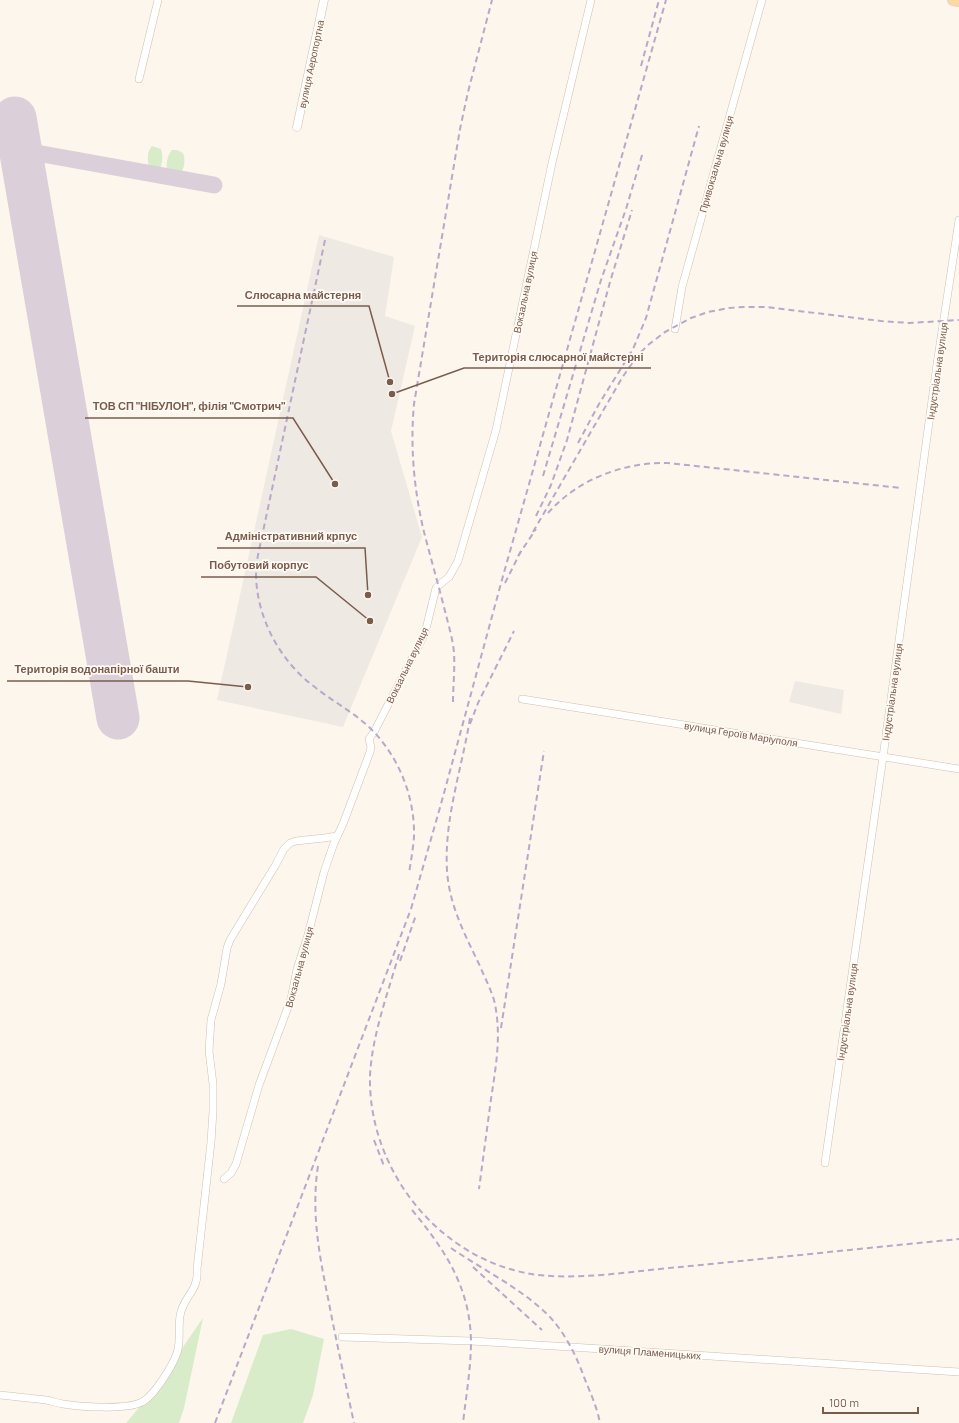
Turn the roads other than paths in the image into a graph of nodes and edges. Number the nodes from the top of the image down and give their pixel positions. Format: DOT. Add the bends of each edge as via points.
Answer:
graph roads {
  1 [pos="158,0"];
  2 [pos="324,0"];
  3 [pos="591,0"];
  4 [pos="762,0"];
  5 [pos="953,0"];
  6 [pos="959,1"];
  7 [pos="139,79"];
  8 [pos="297,127"];
  9 [pos="959,220"];
  10 [pos="676,329"];
  11 [pos="522,699"];
  12 [pos="884,757"];
  13 [pos="959,769"];
  14 [pos="338,836"];
  15 [pos="825,1163"];
  16 [pos="224,1179"];
  17 [pos="342,1337"];
  18 [pos="959,1372"];
  19 [pos="0,1395"];
  1 -- 7 [label="street"];
  2 -- 8 [label="street, вулиця Аеропортна"];
  3 -- 14 [label="street, Вокзальна вулиця" via="552,163 496,430 458,561 449,577 436,588 425,633 370,739 371,747 367,762"];
  4 -- 10 [label="street, Привокзальна вулиця" via="682,287"];
  5 -- 6 [label="main road"];
  9 -- 12 [label="street, Індустріальна вулиця" via="936,370"];
  11 -- 12 [label="street, вулиця Героїв Маріуполя"];
  12 -- 13 [label="street, вулиця Героїв Маріуполя"];
  12 -- 15 [label="street, Індустріальна вулиця"];
  14 -- 16 [label="street, Вокзальна вулиця" via="324,872 291,999 259,1085 236,1164 231,1174"];
  14 -- 19 [label="street" via="296,841 284,849 227,948 211,1020 209,1051 213,1111 197,1281 182,1306 179,1345 173,1362 149,1398 126,1406 80,1406"];
  17 -- 18 [label="street, вулиця Пламеницьких" via="571,1346"];
}
